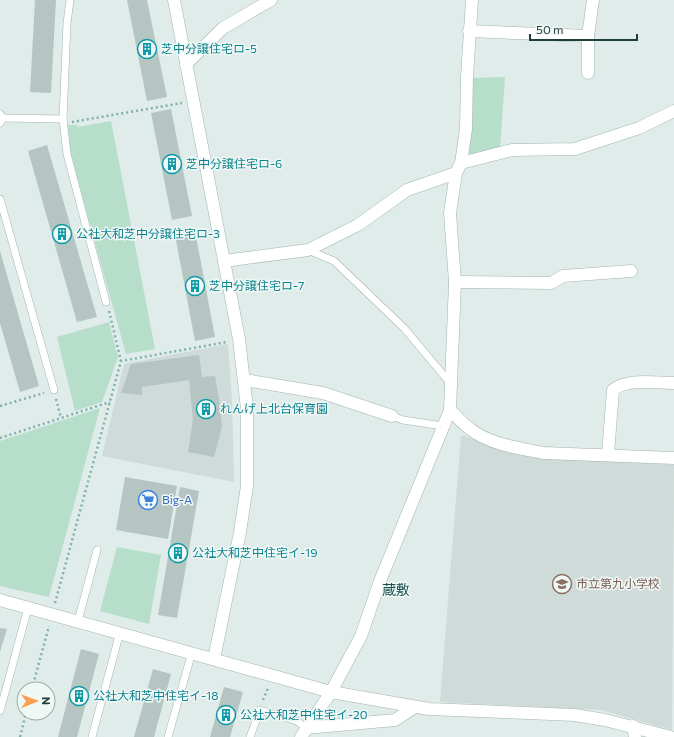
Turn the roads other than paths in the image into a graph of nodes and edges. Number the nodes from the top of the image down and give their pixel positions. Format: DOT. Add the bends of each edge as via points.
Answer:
graph roads {
  1 [pos="70,0"];
  2 [pos="174,0"];
  3 [pos="271,0"];
  4 [pos="472,0"];
  5 [pos="593,0"];
  6 [pos="469,31"];
  7 [pos="588,36"];
  8 [pos="186,64"];
  9 [pos="588,73"];
  10 [pos="674,111"];
  11 [pos="1,118"];
  12 [pos="64,121"];
  13 [pos="458,168"];
  14 [pos="0,199"];
  15 [pos="308,250"];
  16 [pos="224,261"];
  17 [pos="631,271"];
  18 [pos="455,282"];
  19 [pos="106,302"];
  20 [pos="245,380"];
  21 [pos="674,383"];
  22 [pos="450,384"];
  23 [pos="54,390"];
  24 [pos="450,410"];
  25 [pos="392,416"];
  26 [pos="443,426"];
  27 [pos="608,454"];
  28 [pos="674,458"];
  29 [pos="97,550"];
  30 [pos="0,600"];
  31 [pos="28,608"];
  32 [pos="78,621"];
  33 [pos="120,632"];
  34 [pos="192,652"];
  35 [pos="214,658"];
  36 [pos="331,692"];
  37 [pos="415,707"];
  38 [pos="0,711"];
  39 [pos="634,732"];
  40 [pos="303,733"];
  41 [pos="92,737"];
  42 [pos="168,737"];
  43 [pos="250,737"];
  44 [pos="671,737"];
  1 -- 12 [label="lane"];
  2 -- 8 [label="street"];
  3 -- 8 [label="street" via="224,28"];
  4 -- 6 [label="street"];
  5 -- 7 [label="street"];
  6 -- 7 [label="street"];
  6 -- 13 [label="street" via="466,129"];
  7 -- 9 [label="street"];
  8 -- 16 [label="street"];
  10 -- 13 [label="street" via="639,128 575,149 512,150"];
  11 -- 12 [label="lane"];
  12 -- 19 [label="lane" via="67,154"];
  13 -- 15 [label="street" via="407,190 358,225"];
  13 -- 18 [label="street" via="450,213"];
  14 -- 23 [label="lane"];
  15 -- 16 [label="street"];
  15 -- 22 [label="lane" via="334,261 404,328"];
  16 -- 20 [label="street"];
  17 -- 18 [label="street" via="563,276 551,283"];
  18 -- 22 [label="street"];
  20 -- 25 [label="street" via="323,394"];
  20 -- 35 [label="street" via="247,486"];
  21 -- 27 [label="street" via="627,383 612,390"];
  22 -- 24 [label="street"];
  24 -- 26 [label="street"];
  24 -- 27 [label="street" via="470,429 491,441 544,453"];
  25 -- 26 [label="lane"];
  26 -- 36 [label="street" via="380,581 361,636"];
  27 -- 28 [label="street"];
  29 -- 32 [label="lane"];
  30 -- 31 [label="street"];
  31 -- 32 [label="street"];
  31 -- 38 [label="lane"];
  32 -- 33 [label="street"];
  33 -- 34 [label="street"];
  33 -- 41 [label="lane"];
  34 -- 35 [label="street"];
  34 -- 42 [label="lane"];
  35 -- 36 [label="street"];
  36 -- 37 [label="street"];
  36 -- 40 [label="street"];
  37 -- 39 [label="street" via="575,715"];
  37 -- 40 [label="street" via="394,720"];
  39 -- 44 [label="street"];
  40 -- 43 [label="lane" via="297,721 260,710"];
}
